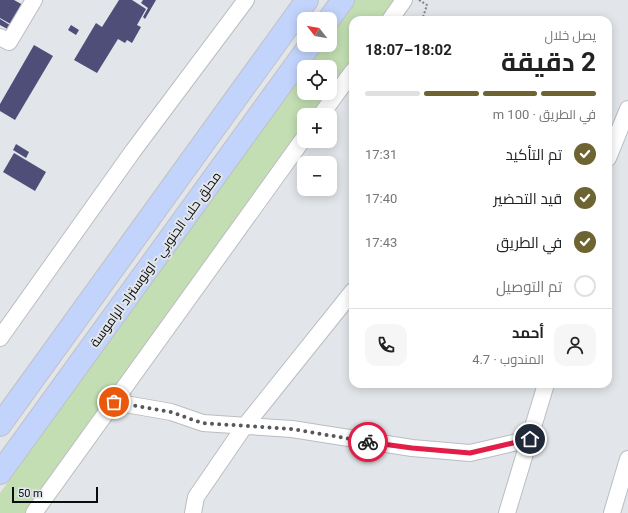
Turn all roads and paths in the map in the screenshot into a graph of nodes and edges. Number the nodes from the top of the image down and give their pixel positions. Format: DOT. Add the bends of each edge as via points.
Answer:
graph roads {
  1 [pos="34,0"];
  2 [pos="246,0"];
  3 [pos="307,0"];
  4 [pos="343,0"];
  5 [pos="404,0"];
  6 [pos="418,0"];
  7 [pos="334,12"];
  8 [pos="393,16"];
  9 [pos="423,16"];
  10 [pos="0,37"];
  11 [pos="305,52"];
  12 [pos="349,76"];
  13 [pos="326,108"];
  14 [pos="628,109"];
  15 [pos="297,148"];
  16 [pos="612,148"];
  17 [pos="349,296"];
  18 [pos="0,338"];
  19 [pos="545,388"];
  20 [pos="114,402"];
  21 [pos="0,425"];
  22 [pos="244,427"];
  23 [pos="530,439"];
  24 [pos="628,459"];
  25 [pos="0,473"];
  26 [pos="623,493"];
  27 [pos="34,513"];
  28 [pos="193,513"];
  29 [pos="508,513"];
  30 [pos="612,513"];
  1 -- 10 [label="street" via="9,42"];
  2 -- 18 [label="street" via="133,151"];
  3 -- 21 [label="highway"];
  4 -- 7 [label="highway"];
  5 -- 8 [label="street"];
  6 -- 9 [label="path" via="427,5"];
  11 -- 25 [label="highway, محلق حلب الجنوبي - اوتوستراد الراموسة"];
  12 -- 13 [label="street"];
  14 -- 16 [label="street"];
  15 -- 20 [label="street"];
  17 -- 22 [label="street"];
  19 -- 23 [label="street"];
  20 -- 22 [label="street" via="171,412 202,423"];
  20 -- 27 [label="street"];
  22 -- 23 [label="street" via="292,429 412,448 470,453"];
  22 -- 28 [label="street" via="196,496"];
  23 -- 29 [label="street"];
  24 -- 26 [label="street"];
  26 -- 30 [label="street"];
}
